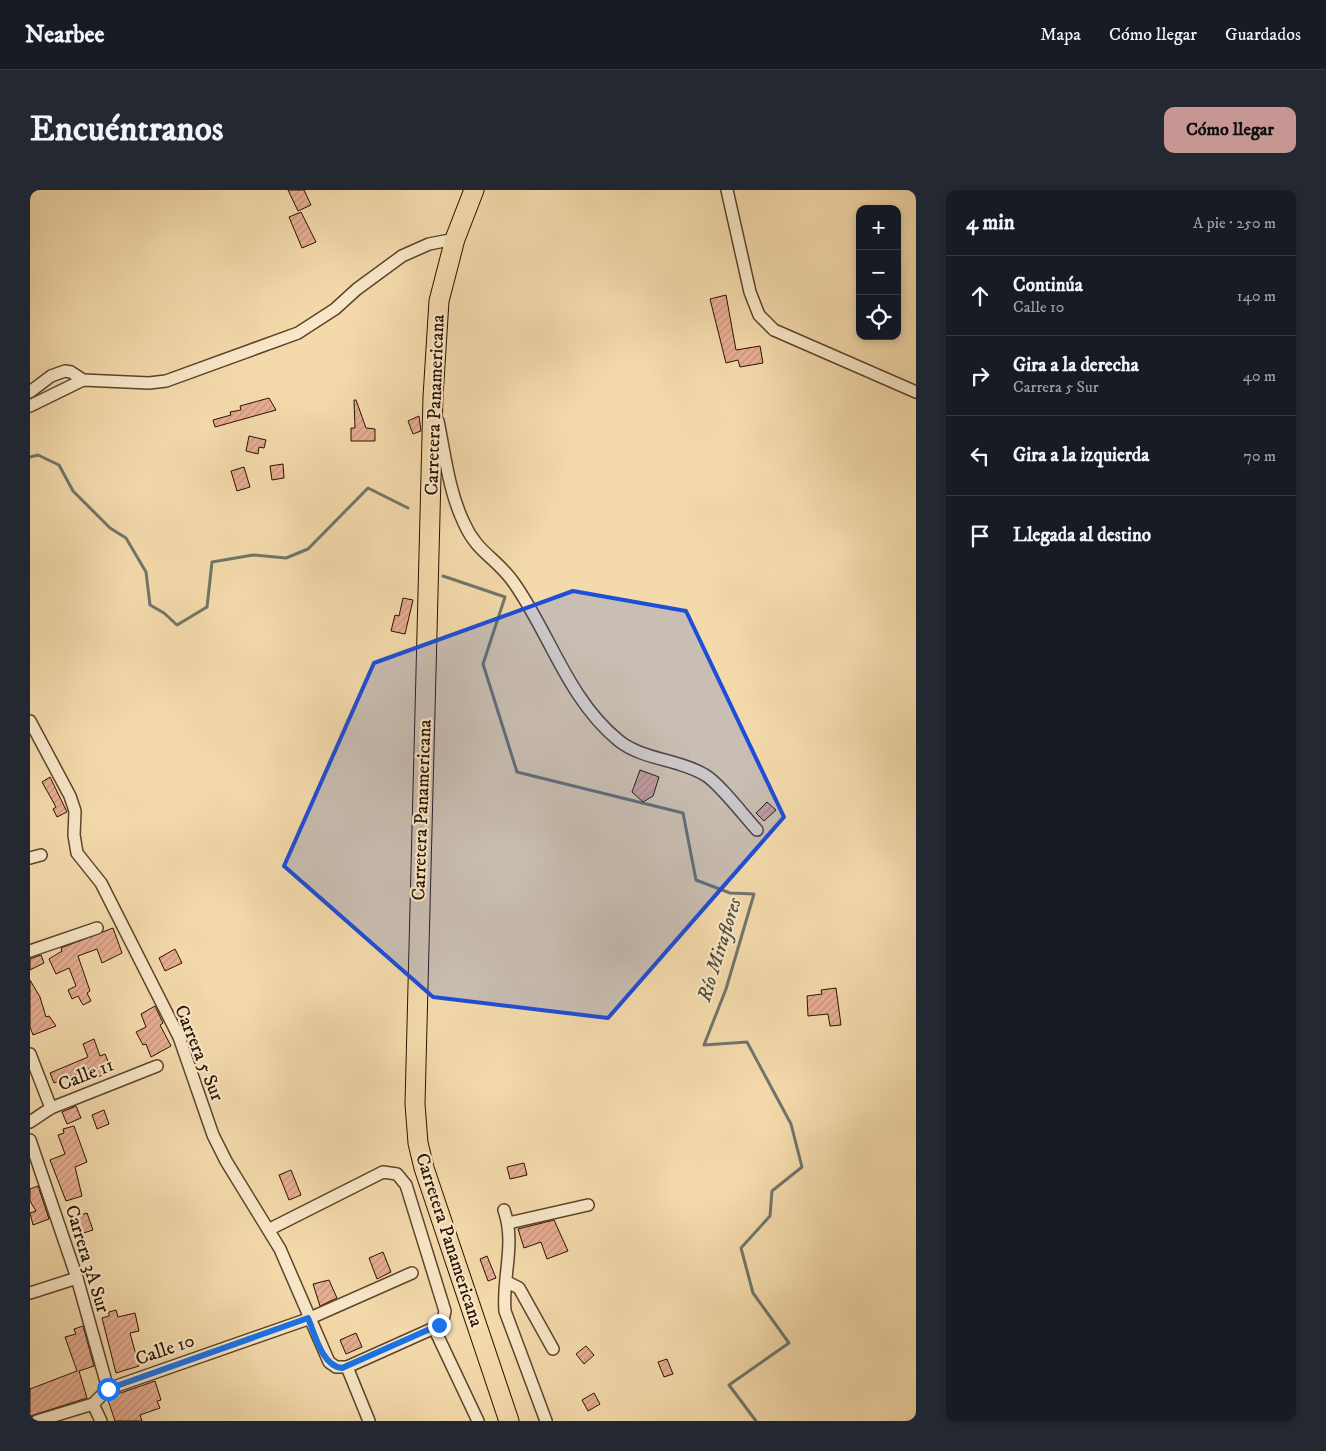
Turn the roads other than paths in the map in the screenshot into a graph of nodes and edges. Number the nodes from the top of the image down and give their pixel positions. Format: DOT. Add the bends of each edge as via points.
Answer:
graph roads {
  1 [pos="474,190"];
  2 [pos="727,190"];
  3 [pos="454,239"];
  4 [pos="83,380"];
  5 [pos="30,392"];
  6 [pos="916,392"];
  7 [pos="433,397"];
  8 [pos="30,406"];
  9 [pos="30,721"];
  10 [pos="757,830"];
  11 [pos="97,928"];
  12 [pos="30,951"];
  13 [pos="30,1054"];
  14 [pos="157,1066"];
  15 [pos="51,1108"];
  16 [pos="30,1122"];
  17 [pos="30,1140"];
  18 [pos="588,1205"];
  19 [pos="504,1210"];
  20 [pos="509,1223"];
  21 [pos="270,1229"];
  22 [pos="412,1273"];
  23 [pos="77,1278"];
  24 [pos="507,1282"];
  25 [pos="30,1293"];
  26 [pos="308,1318"];
  27 [pos="434,1328"];
  28 [pos="552,1349"];
  29 [pos="342,1367"];
  30 [pos="108,1389"];
  31 [pos="93,1404"];
  32 [pos="37,1421"];
  33 [pos="101,1421"];
  34 [pos="369,1421"];
  35 [pos="478,1421"];
  36 [pos="509,1421"];
  37 [pos="546,1421"];
  1 -- 3 [label="highway, Carretera Panamericana"];
  2 -- 6 [label="street" via="750,292 759,315 774,330"];
  3 -- 4 [label="street" via="429,244 402,256 311,327 286,338 166,380 149,383"];
  3 -- 7 [label="highway, Carretera Panamericana" via="439,301"];
  4 -- 5 [label="street" via="65,371 51,376"];
  4 -- 8 [label="street"];
  7 -- 10 [label="street" via="456,502 469,534 514,582 584,704 620,742 707,775"];
  7 -- 36 [label="highway, Carretera Panamericana" via="415,1104 424,1168"];
  9 -- 21 [label="street, Carrera 5 Sur" via="75,811 74,846 77,853 101,883 178,1037 210,1128 226,1161"];
  11 -- 12 [label="street"];
  13 -- 15 [label="street"];
  14 -- 15 [label="street, Calle 11"];
  15 -- 16 [label="street, Calle 11"];
  17 -- 23 [label="street, Carrera 3A Sur"];
  18 -- 20 [label="street"];
  19 -- 20 [label="street"];
  20 -- 24 [label="street"];
  21 -- 26 [label="street, Carrera 5 Sur"];
  21 -- 27 [label="street" via="383,1172 397,1174 406,1185 445,1310 444,1320"];
  22 -- 26 [label="street, Calle 10"];
  23 -- 25 [label="street"];
  23 -- 30 [label="street, Carrera 3A Sur"];
  24 -- 28 [label="street" via="519,1288"];
  24 -- 37 [label="street" via="505,1311"];
  26 -- 29 [label="street, Carrera 5 Sur" via="326,1358"];
  26 -- 30 [label="street, Calle 10"];
  27 -- 29 [label="street"];
  27 -- 35 [label="street"];
  29 -- 34 [label="street, Carrera 5 Sur"];
  30 -- 31 [label="street, Calle 10"];
  31 -- 32 [label="street, Calle 10"];
  31 -- 33 [label="street"];
}
